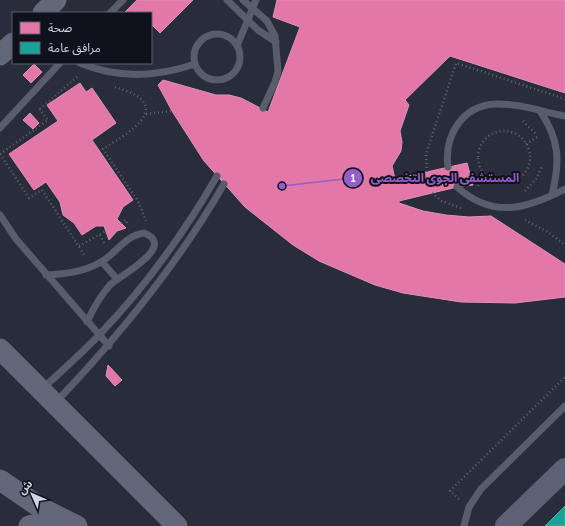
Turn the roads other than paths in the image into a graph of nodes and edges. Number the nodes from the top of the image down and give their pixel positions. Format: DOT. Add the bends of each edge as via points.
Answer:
graph roads {
  1 [pos="56,0"];
  2 [pos="123,0"];
  3 [pos="226,0"];
  4 [pos="244,0"];
  5 [pos="256,0"];
  6 [pos="44,12"];
  7 [pos="111,12"];
  8 [pos="276,42"];
  9 [pos="12,44"];
  10 [pos="237,46"];
  11 [pos="0,56"];
  12 [pos="49,64"];
  13 [pos="59,64"];
  14 [pos="83,64"];
  15 [pos="195,64"];
  16 [pos="54,69"];
  17 [pos="263,108"];
  18 [pos="540,111"];
  19 [pos="565,116"];
  20 [pos="0,128"];
  21 [pos="448,167"];
  22 [pos="217,176"];
  23 [pos="224,184"];
  24 [pos="457,187"];
  25 [pos="565,189"];
  26 [pos="552,195"];
  27 [pos="0,216"];
  28 [pos="102,262"];
  29 [pos="46,275"];
  30 [pos="117,279"];
  31 [pos="87,322"];
  32 [pos="99,336"];
  33 [pos="108,346"];
  34 [pos="0,349"];
  35 [pos="48,397"];
  36 [pos="565,406"];
  37 [pos="565,469"];
  38 [pos="0,480"];
  39 [pos="58,517"];
  40 [pos="29,526"];
  41 [pos="77,526"];
  42 [pos="177,526"];
  43 [pos="464,526"];
  44 [pos="506,526"];
  1 -- 6 [label="street"];
  2 -- 7 [label="lane"];
  3 -- 8 [label="lane" via="258,30"];
  4 -- 8 [label="lane" via="267,21"];
  5 -- 10 [label="lane"];
  8 -- 17 [label="lane" via="278,71"];
  9 -- 11 [label="street"];
  10 -- 15 [label="lane" via="225,36 209,36 197,46 194,54"];
  10 -- 15 [label="lane" via="240,61 232,75 225,79 209,79 202,75"];
  12 -- 16 [label="lane"];
  13 -- 16 [label="lane"];
  14 -- 15 [label="lane" via="101,70 142,75 160,74"];
  16 -- 20 [label="lane"];
  18 -- 19 [label="lane"];
  18 -- 21 [label="lane" via="500,104 473,110 464,117 451,135 446,156"];
  18 -- 26 [label="lane" via="554,137 557,151 558,166"];
  22 -- 32 [label="lane" via="171,249"];
  23 -- 33 [label="lane" via="197,230"];
  24 -- 26 [label="lane" via="478,203 502,208 528,205"];
  25 -- 26 [label="lane"];
  27 -- 29 [label="lane"];
  28 -- 29 [label="lane" via="69,273"];
  28 -- 30 [label="lane"];
  28 -- 30 [label="lane" via="133,236 144,233 149,235 154,244 153,250 139,265"];
  29 -- 31 [label="lane"];
  30 -- 31 [label="lane" via="101,296"];
  31 -- 32 [label="lane"];
  32 -- 33 [label="lane"];
  32 -- 35 [label="lane"];
  33 -- 35 [label="lane"];
  34 -- 35 [label="street"];
  35 -- 42 [label="street"];
  36 -- 43 [label="lane" via="481,489 469,508"];
  37 -- 44 [label="highway"];
  38 -- 39 [label="street"];
  39 -- 40 [label="street"];
  39 -- 41 [label="street"];
}
